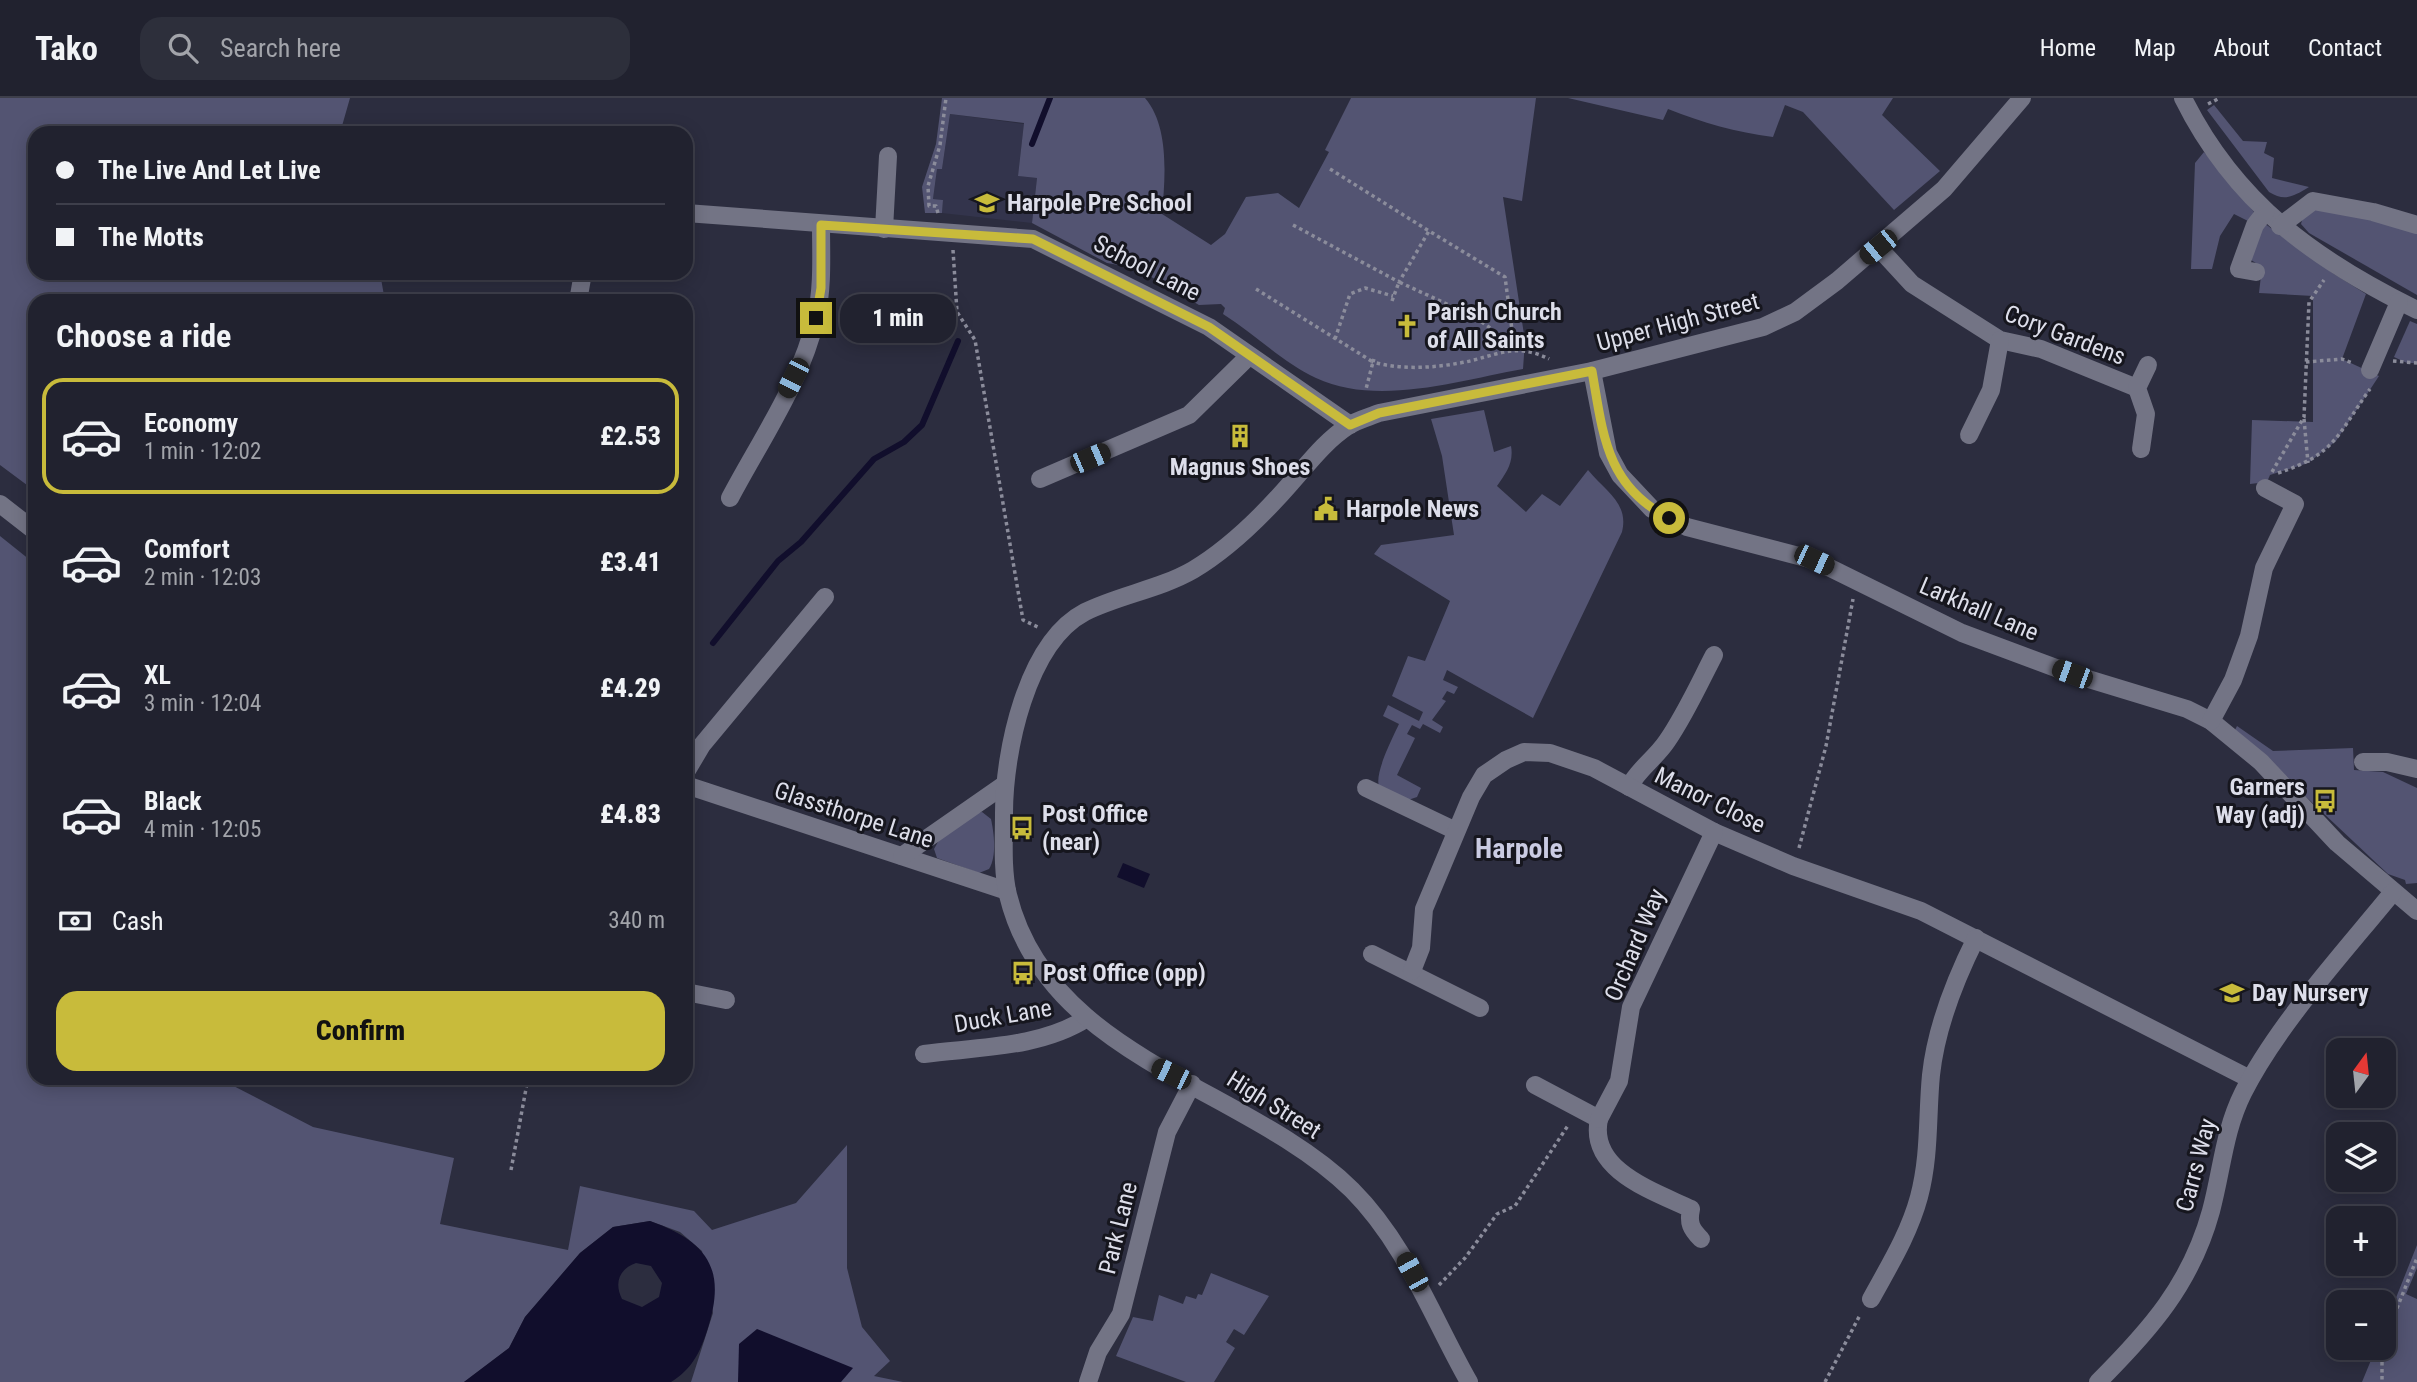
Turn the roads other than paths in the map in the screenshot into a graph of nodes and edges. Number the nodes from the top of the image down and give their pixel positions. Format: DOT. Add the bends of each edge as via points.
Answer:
graph roads {
  1 [pos="2022,98"];
  2 [pos="2183,98"];
  3 [pos="888,156"];
  4 [pos="2266,211"];
  5 [pos="693,214"];
  6 [pos="821,225"];
  7 [pos="2417,225"];
  8 [pos="2280,226"];
  9 [pos="884,229"];
  10 [pos="1878,247"];
  11 [pos="2256,272"];
  12 [pos="2399,302"];
  13 [pos="2417,310"];
  14 [pos="2000,340"];
  15 [pos="1249,356"];
  16 [pos="2148,365"];
  17 [pos="1583,373"];
  18 [pos="2375,373"];
  19 [pos="2137,388"];
  20 [pos="1350,425"];
  21 [pos="1969,435"];
  22 [pos="2141,449"];
  23 [pos="1040,479"];
  24 [pos="2265,488"];
  25 [pos="730,498"];
  26 [pos="0,504"];
  27 [pos="28,526"];
  28 [pos="825,597"];
  29 [pos="1714,655"];
  30 [pos="2211,721"];
  31 [pos="693,760"];
  32 [pos="2363,762"];
  33 [pos="2417,769"];
  34 [pos="1004,785"];
  35 [pos="693,787"];
  36 [pos="1629,787"];
  37 [pos="1366,788"];
  38 [pos="1456,831"];
  39 [pos="1714,832"];
  40 [pos="902,856"];
  41 [pos="1007,891"];
  42 [pos="2393,892"];
  43 [pos="2417,911"];
  44 [pos="1976,938"];
  45 [pos="1372,954"];
  46 [pos="1412,971"];
  47 [pos="693,993"];
  48 [pos="726,1000"];
  49 [pos="1480,1007"];
  50 [pos="1087,1018"];
  51 [pos="924,1054"];
  52 [pos="2250,1079"];
  53 [pos="1192,1084"];
  54 [pos="1535,1085"];
  55 [pos="1599,1119"];
  56 [pos="1701,1239"];
  57 [pos="1871,1298"];
  58 [pos="1088,1382"];
  59 [pos="1469,1382"];
  60 [pos="2098,1382"];
  1 -- 10 [label="street, Upper High Street" via="1944,189"];
  2 -- 4 [label="street" via="2237,179"];
  3 -- 9 [label="street"];
  4 -- 8 [label="street"];
  4 -- 11 [label="street" via="2255,225 2239,269"];
  5 -- 6 [label="street, School Lane"];
  6 -- 9 [label="street, School Lane"];
  6 -- 25 [label="street" via="816,318 802,359"];
  7 -- 8 [label="street" via="2313,201"];
  8 -- 12 [label="street" via="2334,267"];
  9 -- 15 [label="street, School Lane" via="1033,239 1209,327"];
  10 -- 14 [label="street, Cory Gardens" via="1912,284"];
  10 -- 17 [label="street, Upper High Street" via="1795,312 1763,327"];
  12 -- 13 [label="street"];
  12 -- 18 [label="street"];
  14 -- 19 [label="street, Cory Gardens" via="2041,349"];
  14 -- 21 [label="street" via="1991,390"];
  15 -- 20 [label="street, School Lane"];
  15 -- 23 [label="street" via="1189,415"];
  16 -- 19 [label="street, Cory Gardens"];
  17 -- 20 [label="street, Upper High Street" via="1379,413"];
  17 -- 30 [label="street, Larkhall Lane" via="1608,453 1627,485 1652,509 1686,527 1802,556 1962,633 2072,674 2188,709"];
  19 -- 22 [label="street, Cory Gardens" via="2146,414"];
  20 -- 34 [label="street, High Street" via="1328,441 1266,511 1216,556 1189,572 1083,613 1056,636 1022,704"];
  24 -- 30 [label="street" via="2295,504 2264,568 2249,636"];
  26 -- 27 [label="street"];
  28 -- 31 [label="street"];
  29 -- 36 [label="street" via="1677,726 1637,771"];
  30 -- 42 [label="street, Larkhall Lane" via="2261,762 2337,843"];
  32 -- 33 [label="street"];
  34 -- 40 [label="street"];
  34 -- 41 [label="street, High Street"];
  35 -- 40 [label="street, Glassthorpe Lane"];
  36 -- 38 [label="street, Manor Close" via="1574,760 1524,752 1484,775"];
  36 -- 39 [label="street, Manor Close"];
  37 -- 38 [label="street"];
  38 -- 46 [label="street, Manor Close" via="1424,909 1421,948"];
  39 -- 44 [label="street, Manor Close" via="1793,866 1921,911"];
  39 -- 55 [label="street, Orchard Way" via="1630,1007 1619,1082"];
  40 -- 41 [label="street, Glassthorpe Lane"];
  41 -- 50 [label="street, High Street" via="1040,963"];
  42 -- 43 [label="street, Larkhall Lane"];
  42 -- 52 [label="street, Carrs Way" via="2306,1000"];
  44 -- 52 [label="street, Manor Close"];
  44 -- 57 [label="street" via="1939,1034 1931,1072 1927,1162 1918,1199 1902,1243"];
  45 -- 46 [label="street"];
  46 -- 49 [label="street"];
  47 -- 48 [label="street"];
  50 -- 51 [label="street, Duck Lane" via="1037,1037"];
  50 -- 53 [label="street, High Street" via="1147,1063"];
  52 -- 60 [label="street, Carrs Way" via="2224,1139 2211,1211 2190,1265 2171,1301"];
  53 -- 58 [label="street, Park Lane" via="1167,1132 1121,1314 1098,1352"];
  53 -- 59 [label="street, High Street" via="1276,1131 1352,1190 1395,1241"];
  54 -- 55 [label="street"];
  55 -- 56 [label="street" via="1595,1138 1605,1157 1618,1170 1665,1197 1694,1203 1689,1219"];
}
